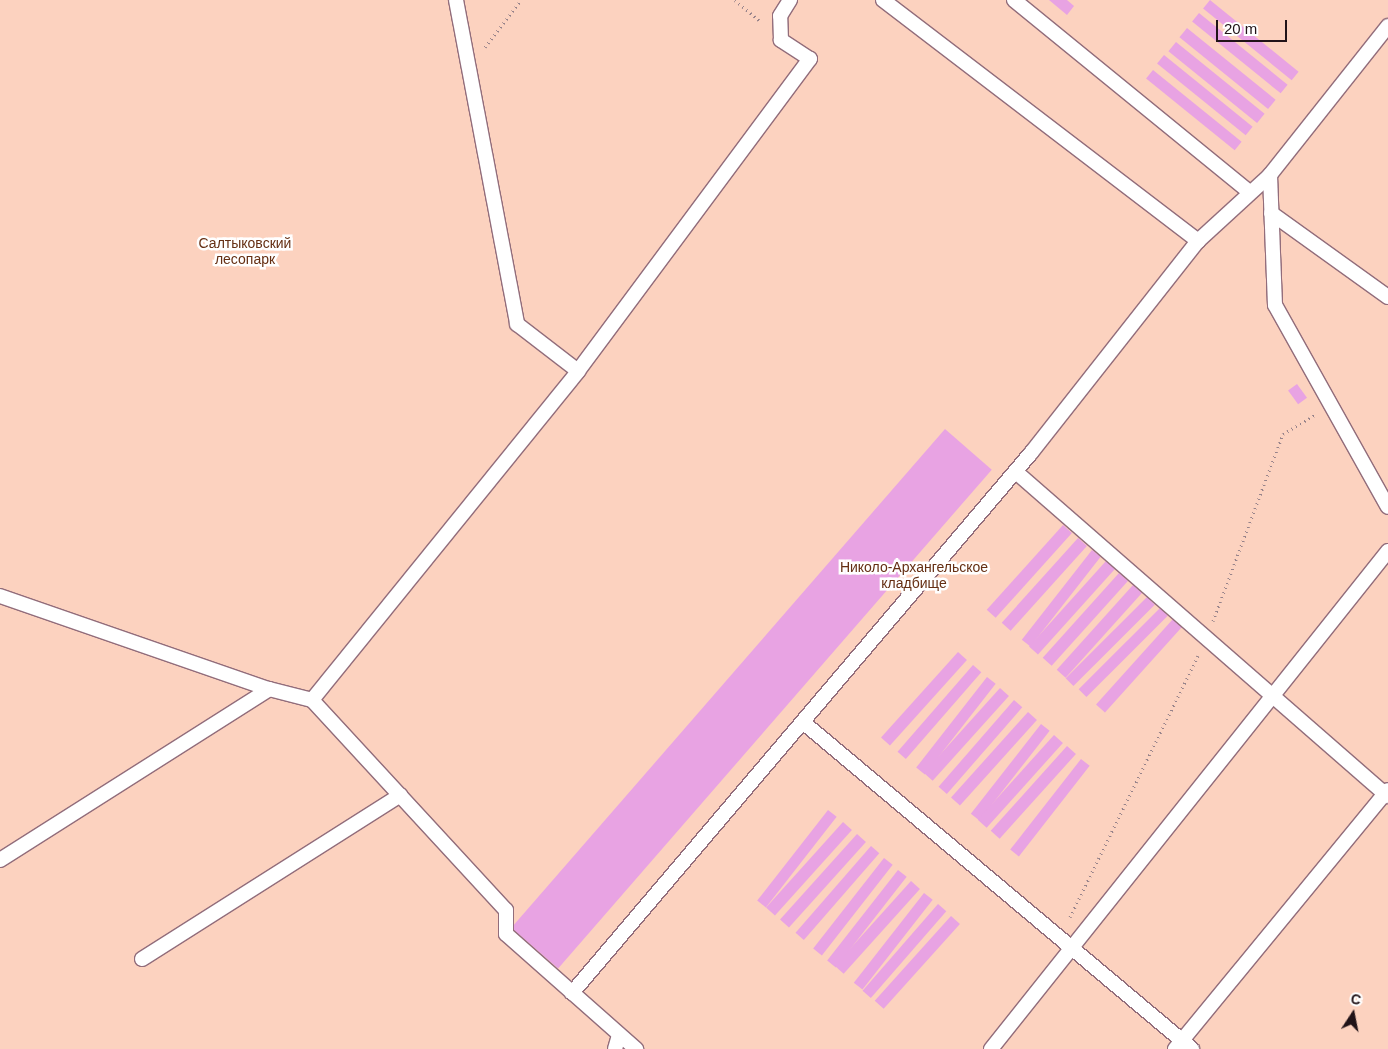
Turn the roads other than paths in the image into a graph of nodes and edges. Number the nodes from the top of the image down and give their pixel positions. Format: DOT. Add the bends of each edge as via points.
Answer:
graph roads {
  1 [pos="456,0"];
  2 [pos="790,0"];
  3 [pos="884,0"];
  4 [pos="1014,0"];
  5 [pos="1388,26"];
  6 [pos="1270,175"];
  7 [pos="1248,190"];
  8 [pos="1272,212"];
  9 [pos="1198,240"];
  10 [pos="1388,297"];
  11 [pos="578,371"];
  12 [pos="1016,472"];
  13 [pos="1388,507"];
  14 [pos="1388,551"];
  15 [pos="0,596"];
  16 [pos="269,689"];
  17 [pos="1270,698"];
  18 [pos="312,700"];
  19 [pos="804,723"];
  20 [pos="1387,793"];
  21 [pos="400,795"];
  22 [pos="0,860"];
  23 [pos="1063,944"];
  24 [pos="142,959"];
  25 [pos="572,993"];
  26 [pos="619,1035"];
  27 [pos="1183,1046"];
  28 [pos="614,1049"];
  29 [pos="636,1049"];
  30 [pos="991,1049"];
  1 -- 11 [label="lane" via="517,324"];
  2 -- 11 [label="lane" via="780,16 781,40 810,59"];
  3 -- 9 [label="lane"];
  4 -- 7 [label="lane"];
  5 -- 6 [label="lane"];
  6 -- 7 [label="lane"];
  6 -- 8 [label="lane"];
  7 -- 9 [label="lane"];
  8 -- 10 [label="lane"];
  8 -- 13 [label="lane" via="1274,305"];
  9 -- 12 [label="lane"];
  11 -- 18 [label="lane"];
  12 -- 17 [label="lane"];
  12 -- 19 [label="lane"];
  14 -- 17 [label="lane"];
  15 -- 16 [label="lane"];
  16 -- 18 [label="lane"];
  16 -- 22 [label="lane"];
  17 -- 20 [label="lane"];
  17 -- 23 [label="lane"];
  18 -- 21 [label="lane"];
  19 -- 23 [label="lane"];
  19 -- 25 [label="lane"];
  20 -- 27 [label="lane"];
  21 -- 24 [label="lane"];
  21 -- 25 [label="lane" via="506,910 506,934"];
  23 -- 27 [label="lane"];
  23 -- 30 [label="lane"];
  25 -- 26 [label="lane"];
  26 -- 28 [label="lane"];
  26 -- 29 [label="lane"];
}
